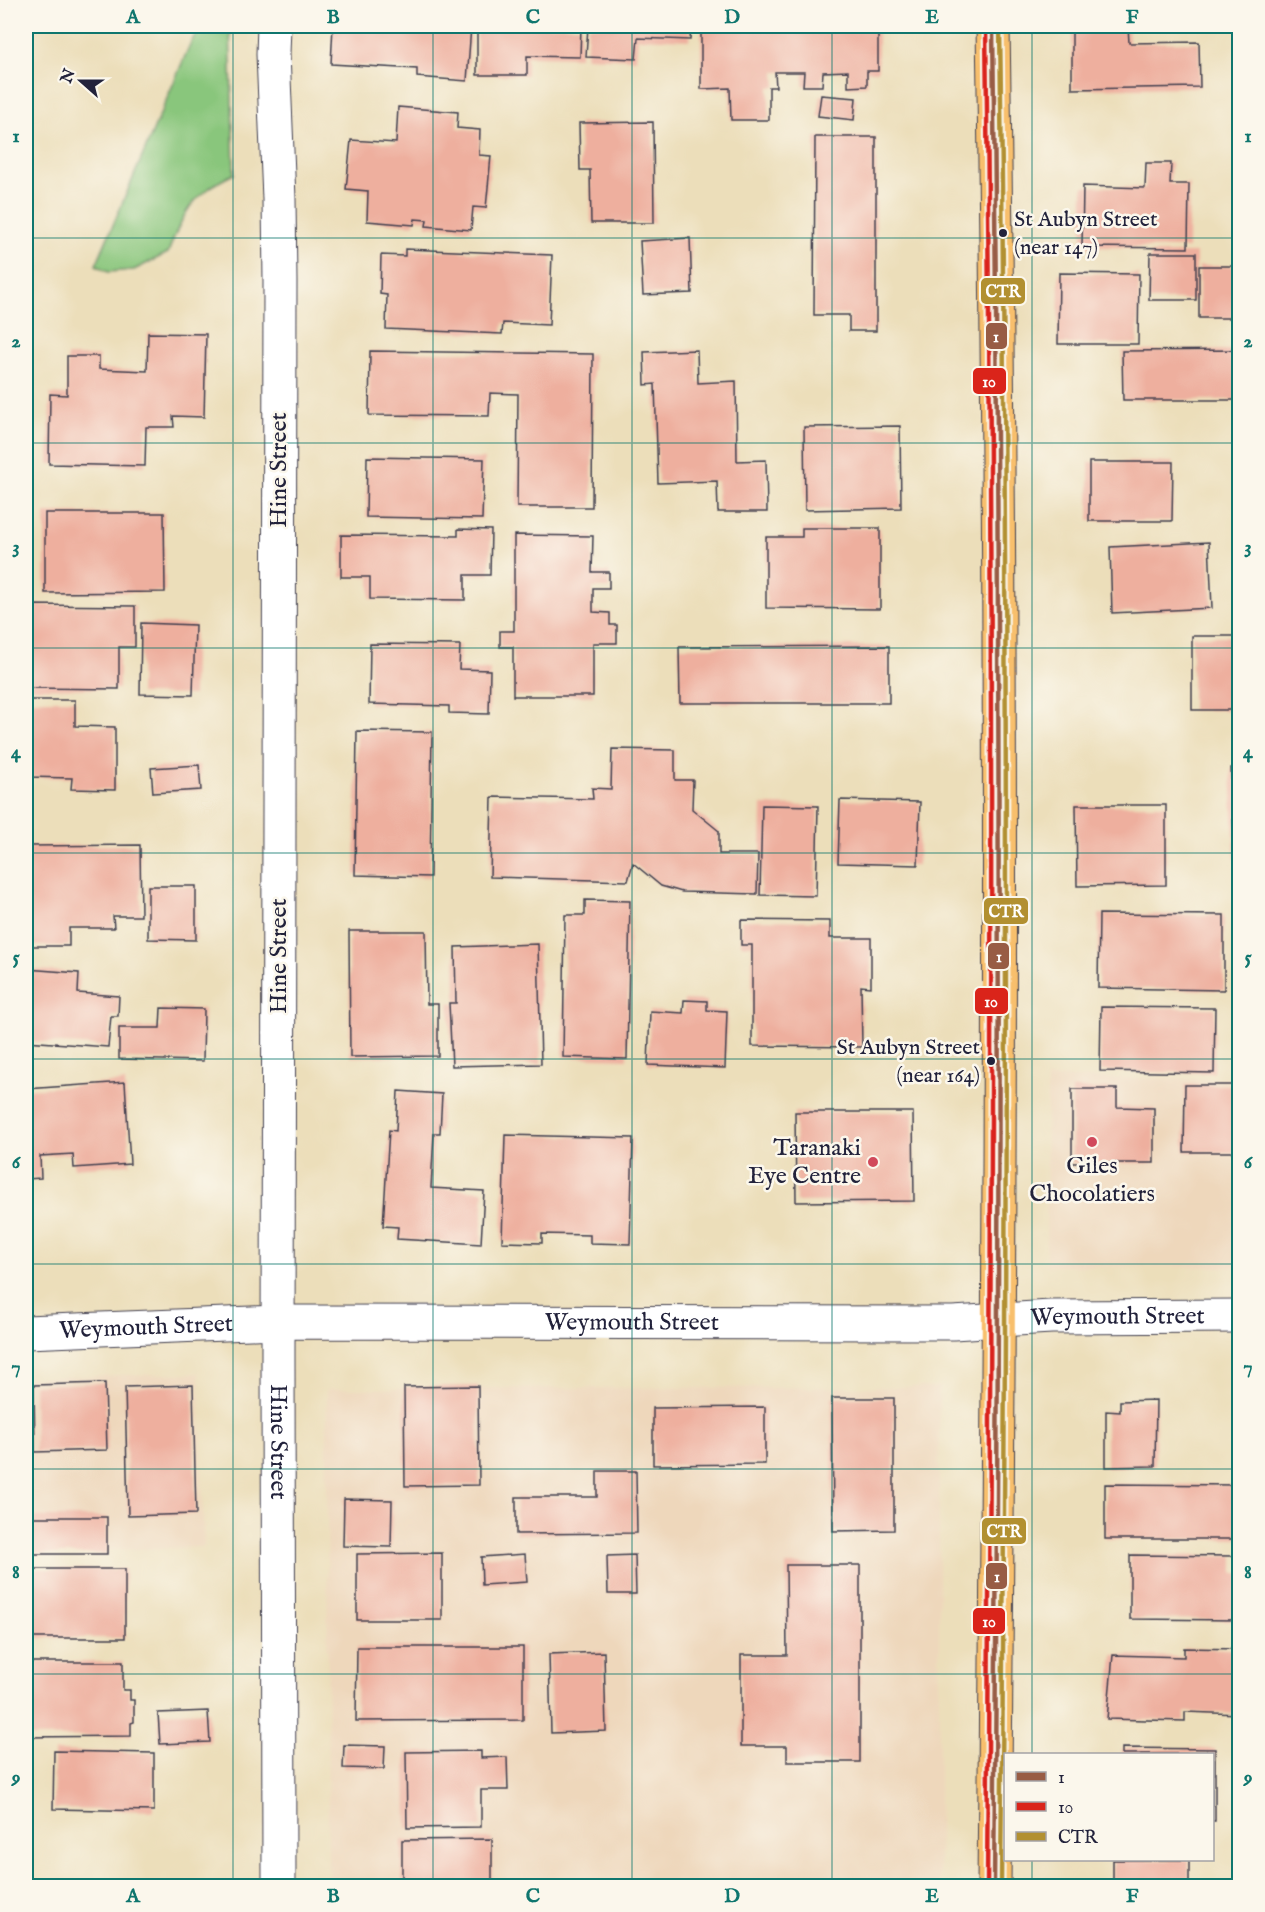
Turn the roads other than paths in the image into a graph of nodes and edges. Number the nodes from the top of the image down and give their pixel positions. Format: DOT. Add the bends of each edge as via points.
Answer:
graph roads {
  1 [pos="274,26"];
  2 [pos="993,26"];
  3 [pos="1239,1316"];
  4 [pos="1000,1319"];
  5 [pos="278,1322"];
  6 [pos="26,1332"];
  7 [pos="279,1887"];
  8 [pos="994,1887"];
  1 -- 5 [label="street, Hine Street" via="280,269"];
  2 -- 4 [label="highway"];
  3 -- 4 [label="street, Weymouth Street"];
  4 -- 5 [label="street, Weymouth Street" via="953,1323"];
  4 -- 8 [label="highway"];
  5 -- 6 [label="street, Weymouth Street"];
  5 -- 7 [label="street, Hine Street"];
}
